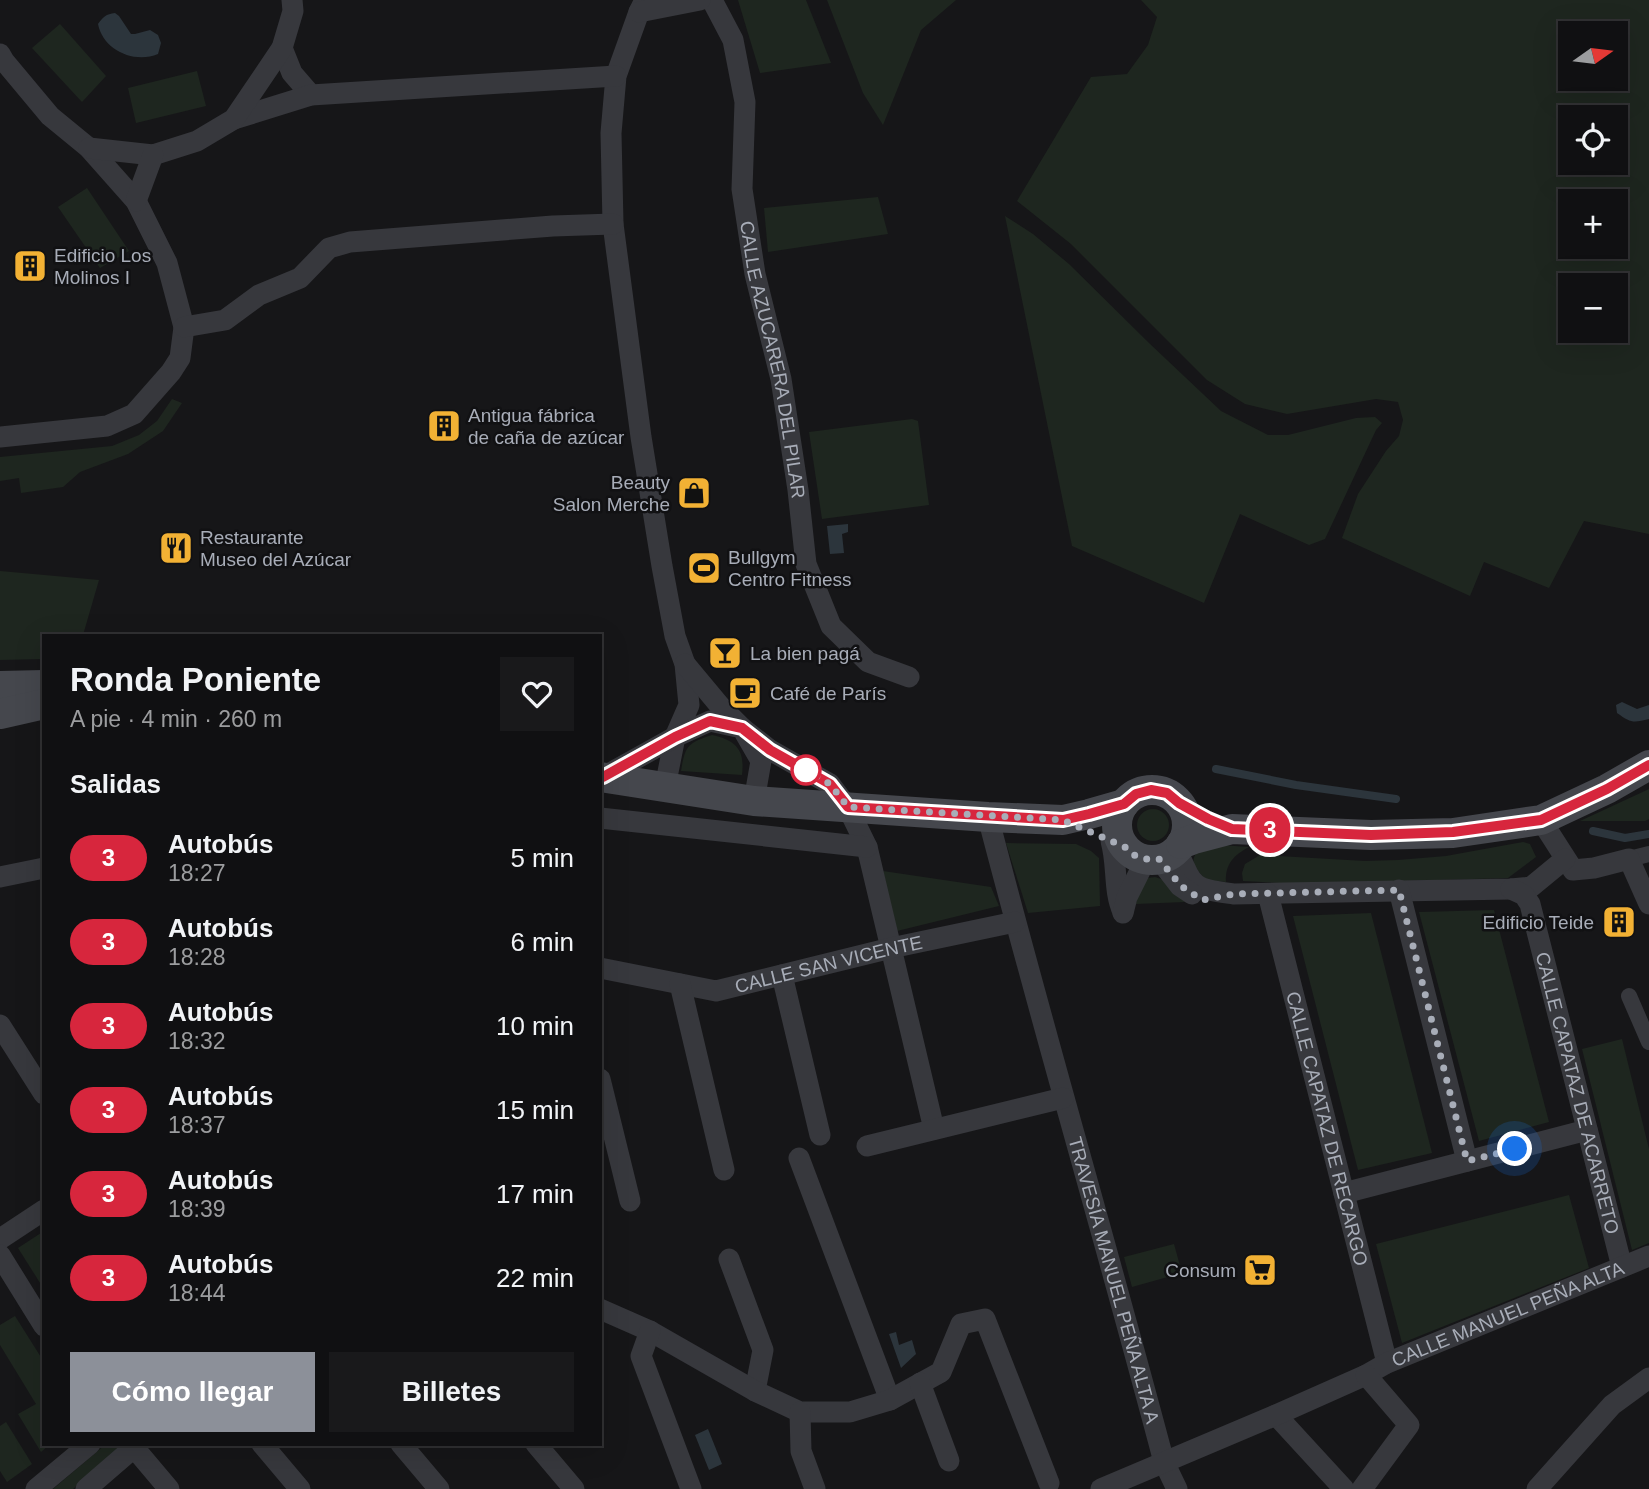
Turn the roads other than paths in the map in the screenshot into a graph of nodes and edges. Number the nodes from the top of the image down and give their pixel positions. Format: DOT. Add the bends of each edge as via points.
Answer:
graph roads {
  1 [pos="292,0"];
  2 [pos="700,0"];
  3 [pos="712,0"];
  4 [pos="642,6"];
  5 [pos="282,48"];
  6 [pos="0,54"];
  7 [pos="616,76"];
  8 [pos="311,95"];
  9 [pos="234,118"];
  10 [pos="89,148"];
  11 [pos="153,155"];
  12 [pos="136,201"];
  13 [pos="613,224"];
  14 [pos="184,327"];
  15 [pos="0,437"];
  16 [pos="685,664"];
  17 [pos="909,677"];
  18 [pos="42,685"];
  19 [pos="0,686"];
  20 [pos="42,704"];
  21 [pos="0,714"];
  22 [pos="742,728"];
  23 [pos="675,737"];
  24 [pos="1649,765"];
  25 [pos="602,777"];
  26 [pos="665,787"];
  27 [pos="754,800"];
  28 [pos="1179,803"];
  29 [pos="1124,804"];
  30 [pos="848,807"];
  31 [pos="988,817"];
  32 [pos="602,818"];
  33 [pos="1063,820"];
  34 [pos="1541,820"];
  35 [pos="1232,829"];
  36 [pos="866,847"];
  37 [pos="1150,850"];
  38 [pos="1639,856"];
  39 [pos="1565,859"];
  40 [pos="42,868"];
  41 [pos="0,877"];
  42 [pos="1511,889"];
  43 [pos="1399,890"];
  44 [pos="1268,894"];
  45 [pos="1649,904"];
  46 [pos="1015,922"];
  47 [pos="891,948"];
  48 [pos="602,968"];
  49 [pos="782,975"];
  50 [pos="680,984"];
  51 [pos="1629,996"];
  52 [pos="0,1025"];
  53 [pos="1649,1042"];
  54 [pos="602,1087"];
  55 [pos="42,1091"];
  56 [pos="1063,1098"];
  57 [pos="934,1129"];
  58 [pos="1587,1130"];
  59 [pos="820,1135"];
  60 [pos="867,1146"];
  61 [pos="799,1158"];
  62 [pos="1467,1161"];
  63 [pos="724,1170"];
  64 [pos="1344,1193"];
  65 [pos="630,1201"];
  66 [pos="42,1211"];
  67 [pos="0,1239"];
  68 [pos="0,1255"];
  69 [pos="1649,1256"];
  70 [pos="729,1259"];
  71 [pos="1622,1267"];
  72 [pos="602,1311"];
  73 [pos="42,1323"];
  74 [pos="650,1331"];
  75 [pos="1387,1363"];
  76 [pos="1366,1375"];
  77 [pos="1649,1378"];
  78 [pos="920,1383"];
  79 [pos="755,1391"];
  80 [pos="890,1400"];
  81 [pos="800,1412"];
  82 [pos="1276,1415"];
  83 [pos="88,1446"];
  84 [pos="133,1446"];
  85 [pos="135,1446"];
  86 [pos="264,1446"];
  87 [pos="403,1446"];
  88 [pos="538,1446"];
  89 [pos="948,1461"];
  90 [pos="1164,1462"];
  91 [pos="1049,1483"];
  92 [pos="36,1489"];
  93 [pos="86,1489"];
  94 [pos="169,1489"];
  95 [pos="300,1489"];
  96 [pos="439,1489"];
  97 [pos="574,1489"];
  98 [pos="691,1489"];
  99 [pos="815,1489"];
  100 [pos="1101,1489"];
  101 [pos="1177,1489"];
  102 [pos="1344,1489"];
  103 [pos="1362,1489"];
  104 [pos="1537,1489"];
  1 -- 5 [label="street"];
  2 -- 4 [label="street"];
  3 -- 17 [label="street, CALLE AZUCARERA DEL PILAR" via="733,40 745,102 743,189 755,274 781,379 806,564 831,626 868,662"];
  4 -- 7 [label="street"];
  5 -- 8 [label="street" via="292,73"];
  5 -- 9 [label="street"];
  6 -- 10 [label="street" via="50,116"];
  7 -- 8 [label="street"];
  7 -- 13 [label="street" via="611,133"];
  8 -- 9 [label="street"];
  9 -- 11 [label="street" via="197,141"];
  10 -- 11 [label="street"];
  10 -- 12 [label="street"];
  11 -- 12 [label="street"];
  12 -- 14 [label="street" via="167,263"];
  13 -- 14 [label="street" via="350,242 329,248 300,278 259,295 225,320"];
  13 -- 16 [label="street" via="662,566"];
  14 -- 15 [label="street" via="180,358 134,414 107,426"];
  16 -- 22 [label="street"];
  16 -- 23 [label="street" via="689,705"];
  18 -- 19 [label="main road"];
  20 -- 21 [label="main road"];
  22 -- 23 [label="street" via="710,721"];
  22 -- 27 [label="street" via="761,761"];
  22 -- 30 [label="street" via="770,750 830,784"];
  23 -- 25 [label="street"];
  23 -- 26 [label="street"];
  24 -- 34 [label="main road"];
  25 -- 26 [label="main road"];
  26 -- 27 [label="main road"];
  27 -- 30 [label="main road"];
  28 -- 29 [label="main road" via="1167,793 1151,790"];
  28 -- 35 [label="main road"];
  28 -- 37 [label="main road" via="1187,831"];
  29 -- 33 [label="main road"];
  29 -- 37 [label="main road" via="1118,833"];
  30 -- 31 [label="main road"];
  30 -- 36 [label="street"];
  31 -- 33 [label="main road"];
  31 -- 46 [label="street, TRAVESÍA MANUEL PEÑA ALTA A"];
  32 -- 36 [label="street"];
  33 -- 37 [label="main road"];
  34 -- 35 [label="main road" via="1453,832 1371,835"];
  34 -- 39 [label="street"];
  35 -- 37 [label="main road"];
  36 -- 47 [label="street"];
  37 -- 37 [label="street" via="1127,897 1123,917 1117,900 1115,855"];
  37 -- 44 [label="street" via="1181,886 1202,900"];
  38 -- 39 [label="street" via="1573,870"];
  38 -- 45 [label="street"];
  39 -- 42 [label="street" via="1531,887"];
  40 -- 41 [label="street"];
  42 -- 43 [label="street"];
  42 -- 58 [label="street, CALLE CAPATAZ DE ACARRETO" via="1530,904"];
  43 -- 44 [label="street"];
  43 -- 62 [label="street"];
  44 -- 64 [label="street, CALLE CAPATAZ DE RECARGO"];
  46 -- 47 [label="street, CALLE SAN VICENTE"];
  46 -- 56 [label="street, TRAVESÍA MANUEL PEÑA ALTA A"];
  47 -- 49 [label="street, CALLE SAN VICENTE"];
  47 -- 57 [label="street"];
  48 -- 50 [label="street, CALLE SAN VICENTE"];
  49 -- 50 [label="street, CALLE SAN VICENTE" via="716,991"];
  49 -- 59 [label="street"];
  50 -- 63 [label="street"];
  51 -- 53 [label="street"];
  52 -- 55 [label="street"];
  54 -- 65 [label="street"];
  56 -- 57 [label="street"];
  56 -- 90 [label="street, TRAVESÍA MANUEL PEÑA ALTA A"];
  57 -- 60 [label="street"];
  58 -- 62 [label="street"];
  58 -- 71 [label="street, CALLE CAPATAZ DE ACARRETO"];
  61 -- 80 [label="street"];
  62 -- 64 [label="street"];
  64 -- 75 [label="street, CALLE CAPATAZ DE RECARGO"];
  66 -- 67 [label="street"];
  68 -- 73 [label="street"];
  69 -- 71 [label="street, CALLE MANUEL PEÑA ALTA"];
  70 -- 79 [label="street" via="763,1350"];
  71 -- 75 [label="street, CALLE MANUEL PEÑA ALTA"];
  72 -- 74 [label="street"];
  74 -- 79 [label="street"];
  74 -- 98 [label="street" via="641,1356"];
  75 -- 76 [label="street, CALLE MANUEL PEÑA ALTA"];
  76 -- 82 [label="street, CALLE MANUEL PEÑA ALTA"];
  76 -- 103 [label="street, CALLE MANUEL PEÑA ALTA" via="1409,1425"];
  77 -- 104 [label="street" via="1612,1405"];
  78 -- 80 [label="street"];
  78 -- 89 [label="street"];
  78 -- 91 [label="street" via="941,1372 961,1324 985,1319"];
  79 -- 81 [label="street"];
  80 -- 81 [label="street" via="850,1412"];
  81 -- 99 [label="street" via="801,1451"];
  82 -- 90 [label="street, CALLE MANUEL PEÑA ALTA"];
  82 -- 102 [label="street"];
  83 -- 92 [label="street"];
  84 -- 93 [label="street"];
  85 -- 94 [label="street"];
  86 -- 95 [label="street"];
  87 -- 96 [label="street"];
  88 -- 97 [label="street"];
  90 -- 100 [label="street, CALLE MANUEL PEÑA ALTA"];
  90 -- 101 [label="street, TRAVESÍA MANUEL PEÑA ALTA A"];
}
